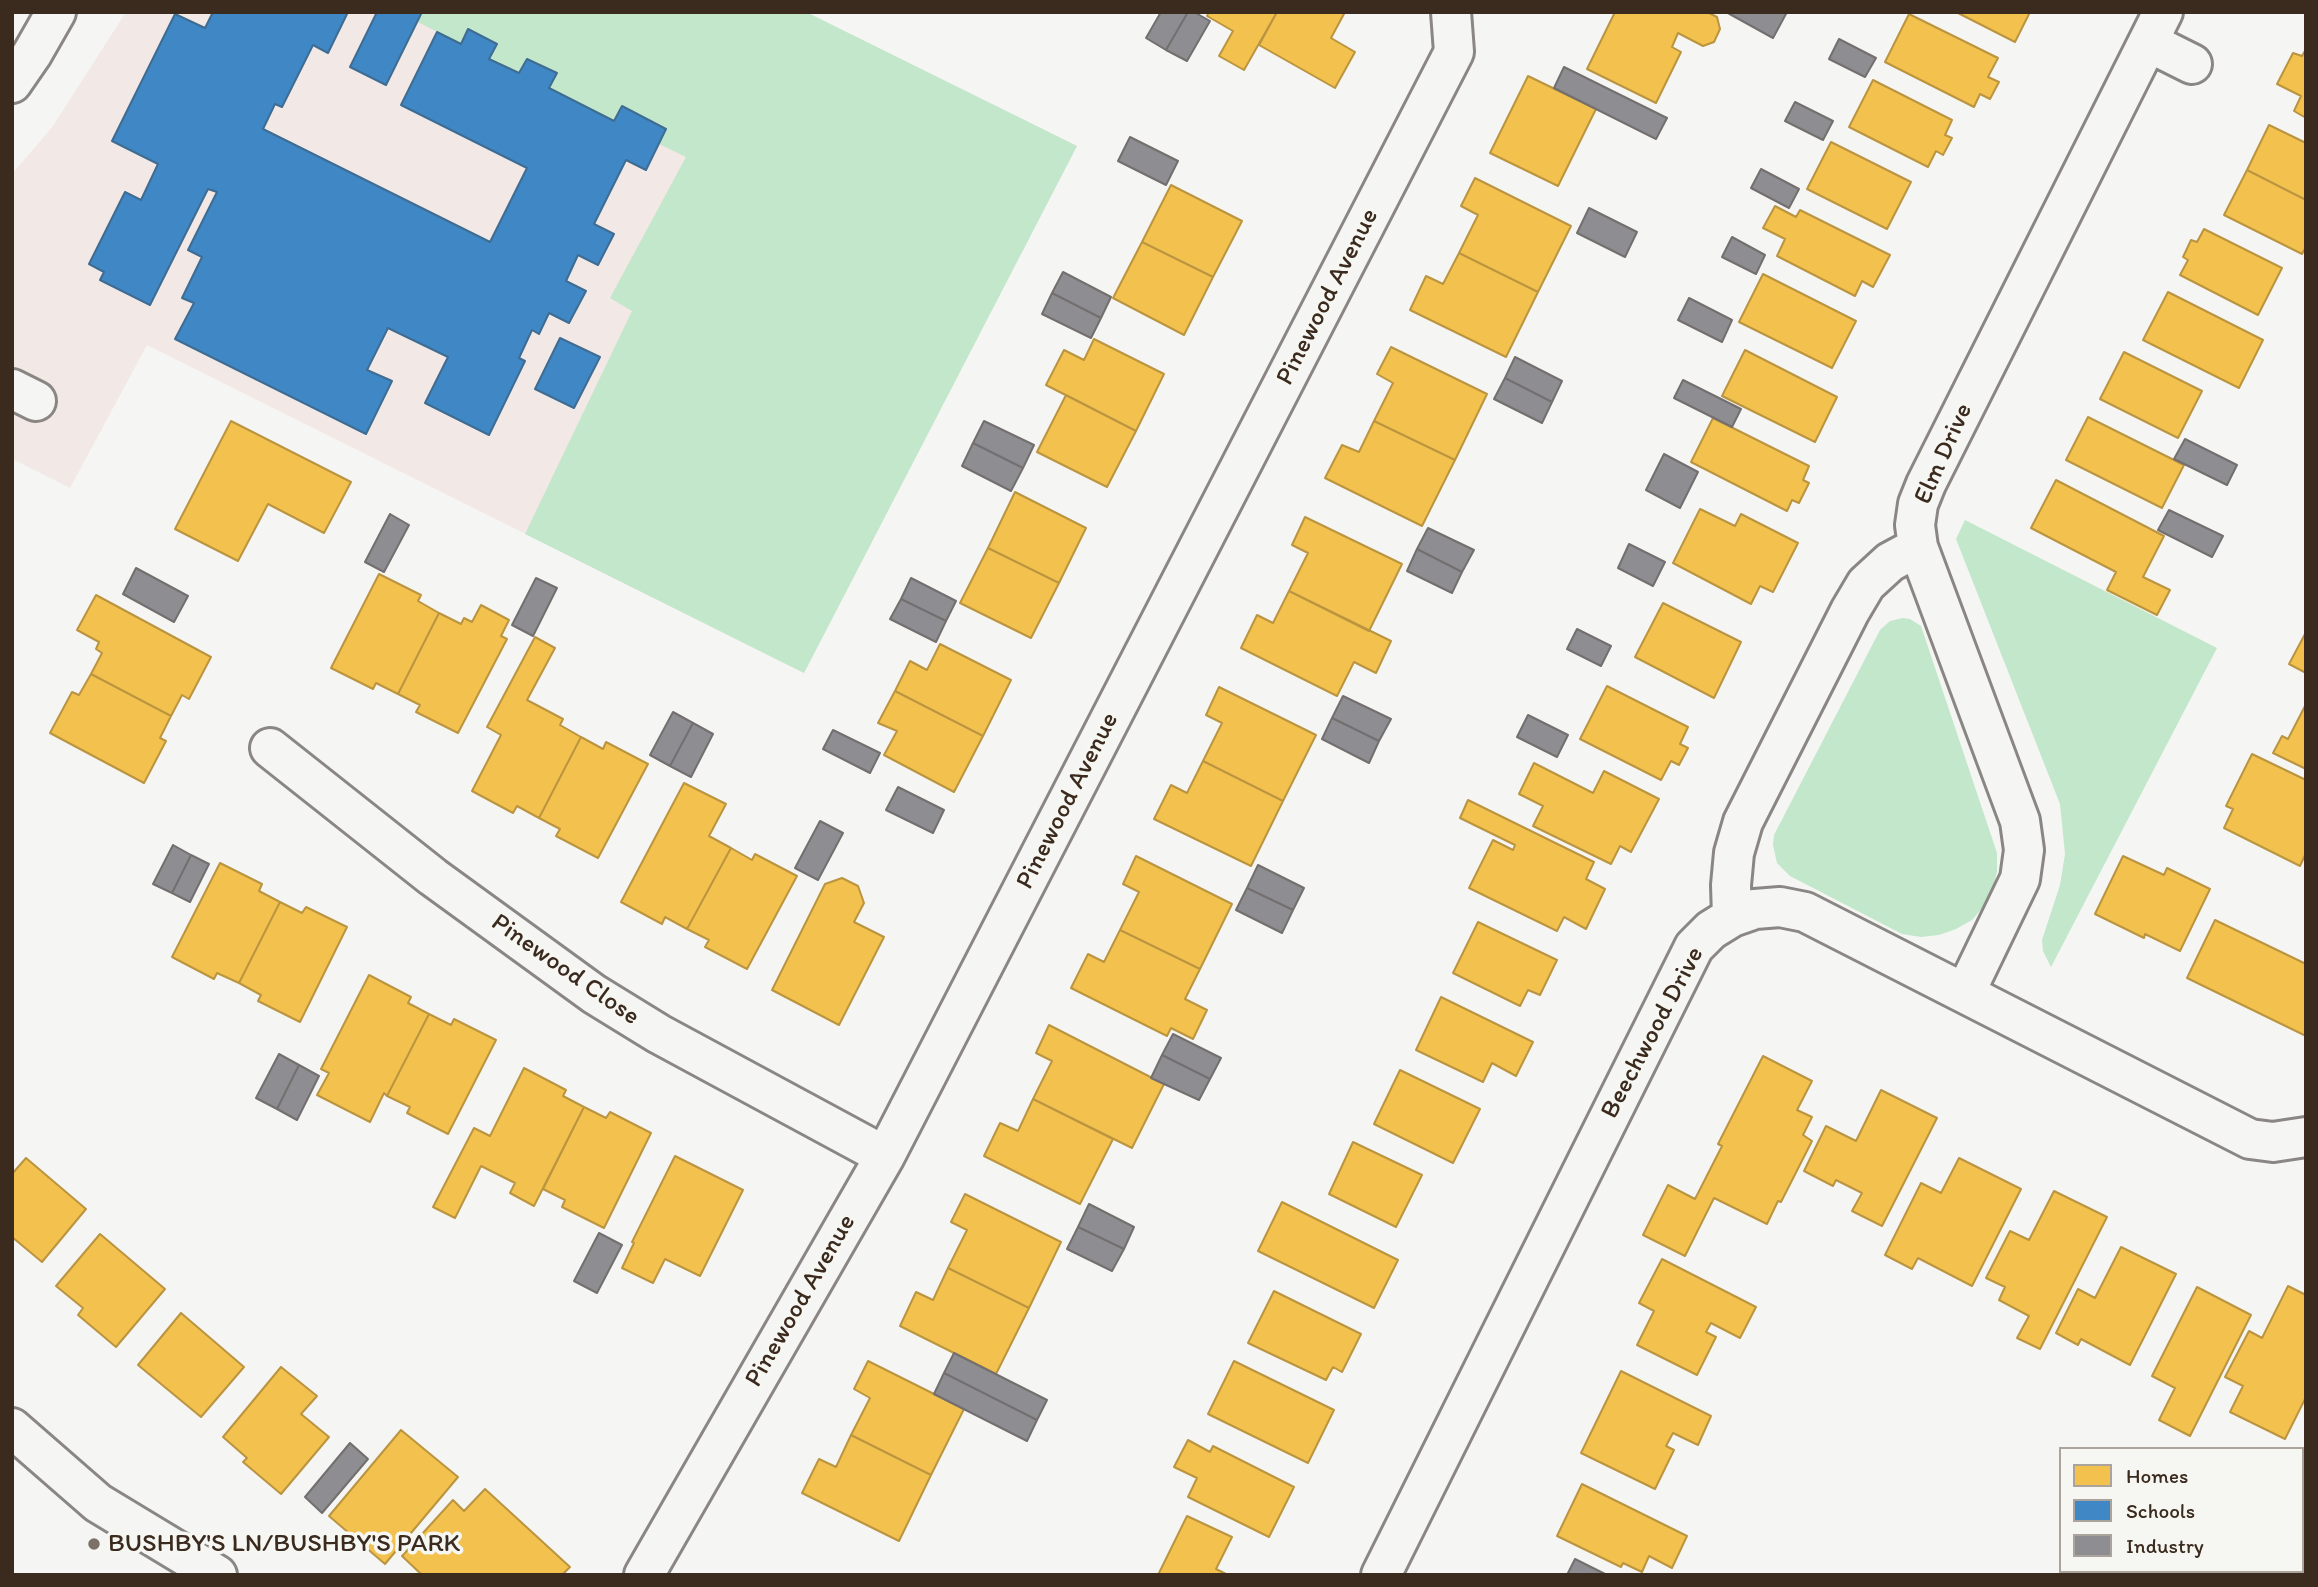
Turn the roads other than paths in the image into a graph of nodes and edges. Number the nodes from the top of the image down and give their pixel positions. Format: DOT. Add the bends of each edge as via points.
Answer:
graph roads {
  1 [pos="56,12"];
  2 [pos="1451,12"];
  3 [pos="2155,27"];
  4 [pos="2192,64"];
  5 [pos="12,83"];
  6 [pos="1918,547"];
  7 [pos="270,748"];
  8 [pos="1732,917"];
  9 [pos="1965,993"];
  10 [pos="2306,1137"];
  11 [pos="885,1156"];
  12 [pos="12,1428"];
  13 [pos="217,1575"];
  14 [pos="644,1575"];
  15 [pos="1381,1575"];
  1 -- 5 [label="street"];
  2 -- 11 [label="street, Pinewood Avenue" via="1454,52"];
  3 -- 4 [label="street"];
  3 -- 6 [label="street, Elm Drive" via="1926,484 1917,514"];
  6 -- 8 [label="street" via="1890,562 1866,584 1743,822 1734,853"];
  6 -- 9 [label="street, Elm Drive" via="2020,821 2024,850 2020,879"];
  7 -- 11 [label="street, Pinewood Close" via="433,877 594,994"];
  8 -- 9 [label="street, Beechwood Drive" via="1780,907 1805,912"];
  8 -- 15 [label="street, Beechwood Drive" via="1694,947"];
  9 -- 10 [label="street, Beechwood Drive" via="2250,1139 2273,1142"];
  11 -- 14 [label="street, Pinewood Avenue"];
  12 -- 13 [label="street" via="98,1503"];
}
